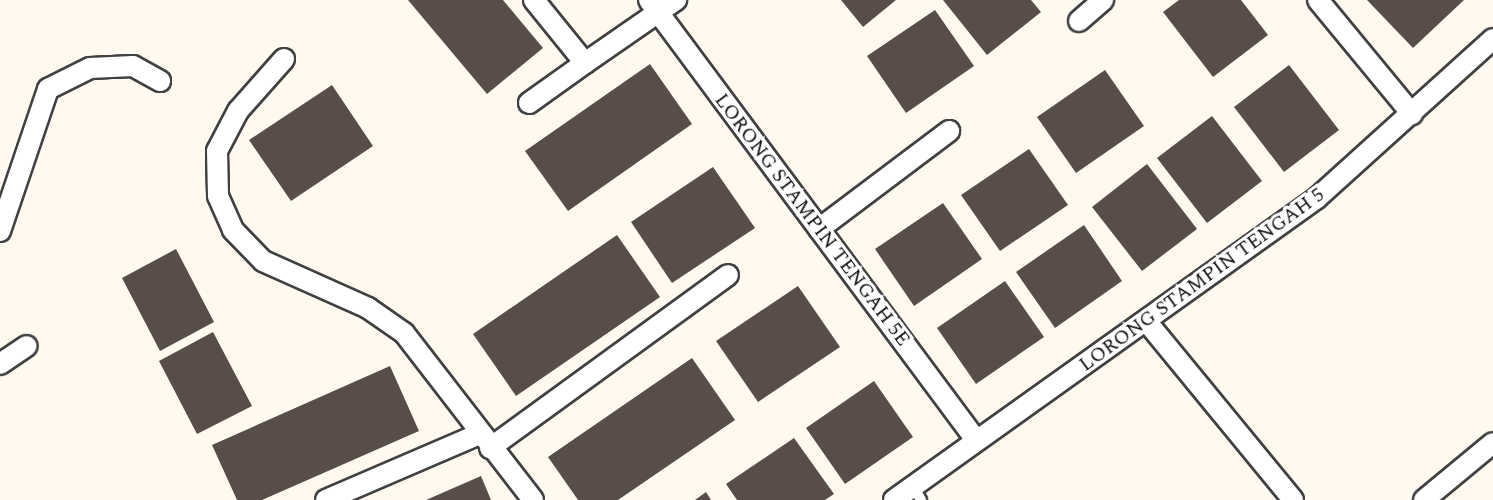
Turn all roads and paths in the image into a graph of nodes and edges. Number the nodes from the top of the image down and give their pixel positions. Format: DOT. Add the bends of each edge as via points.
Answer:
graph roads {
  1 [pos="534,0"];
  2 [pos="676,0"];
  3 [pos="1103,0"];
  4 [pos="1318,0"];
  5 [pos="653,6"];
  6 [pos="1079,21"];
  7 [pos="1493,39"];
  8 [pos="284,59"];
  9 [pos="585,63"];
  10 [pos="160,81"];
  11 [pos="529,103"];
  12 [pos="1413,114"];
  13 [pos="949,131"];
  14 [pos="819,229"];
  15 [pos="0,231"];
  16 [pos="728,275"];
  17 [pos="1147,322"];
  18 [pos="27,346"];
  19 [pos="0,364"];
  20 [pos="976,440"];
  21 [pos="485,441"];
  22 [pos="1493,443"];
  23 [pos="917,493"];
  24 [pos="326,500"];
  25 [pos="533,500"];
  26 [pos="894,500"];
  27 [pos="1293,500"];
  28 [pos="1424,500"];
  1 -- 9 [label="street"];
  2 -- 5 [label="street"];
  3 -- 6 [label="street"];
  4 -- 12 [label="street"];
  5 -- 9 [label="street"];
  5 -- 14 [label="street, LORONG STAMPIN TENGAH 5E"];
  7 -- 12 [label="street, LORONG STAMPIN TENGAH 5"];
  8 -- 21 [label="street" via="238,111 217,151 218,196 233,230 263,261 368,308 404,333"];
  9 -- 11 [label="street"];
  10 -- 15 [label="street" via="133,66 90,68 48,89"];
  12 -- 17 [label="street, LORONG STAMPIN TENGAH 5" via="1317,198"];
  13 -- 14 [label="street"];
  14 -- 20 [label="street, LORONG STAMPIN TENGAH 5E"];
  16 -- 21 [label="street"];
  17 -- 20 [label="street, LORONG STAMPIN TENGAH 5"];
  17 -- 27 [label="street"];
  18 -- 19 [label="street"];
  20 -- 23 [label="street, LORONG STAMPIN TENGAH 5"];
  21 -- 24 [label="street"];
  21 -- 25 [label="street"];
  22 -- 28 [label="street"];
  23 -- 26 [label="street, LORONG STAMPIN TENGAH 5"];
}
